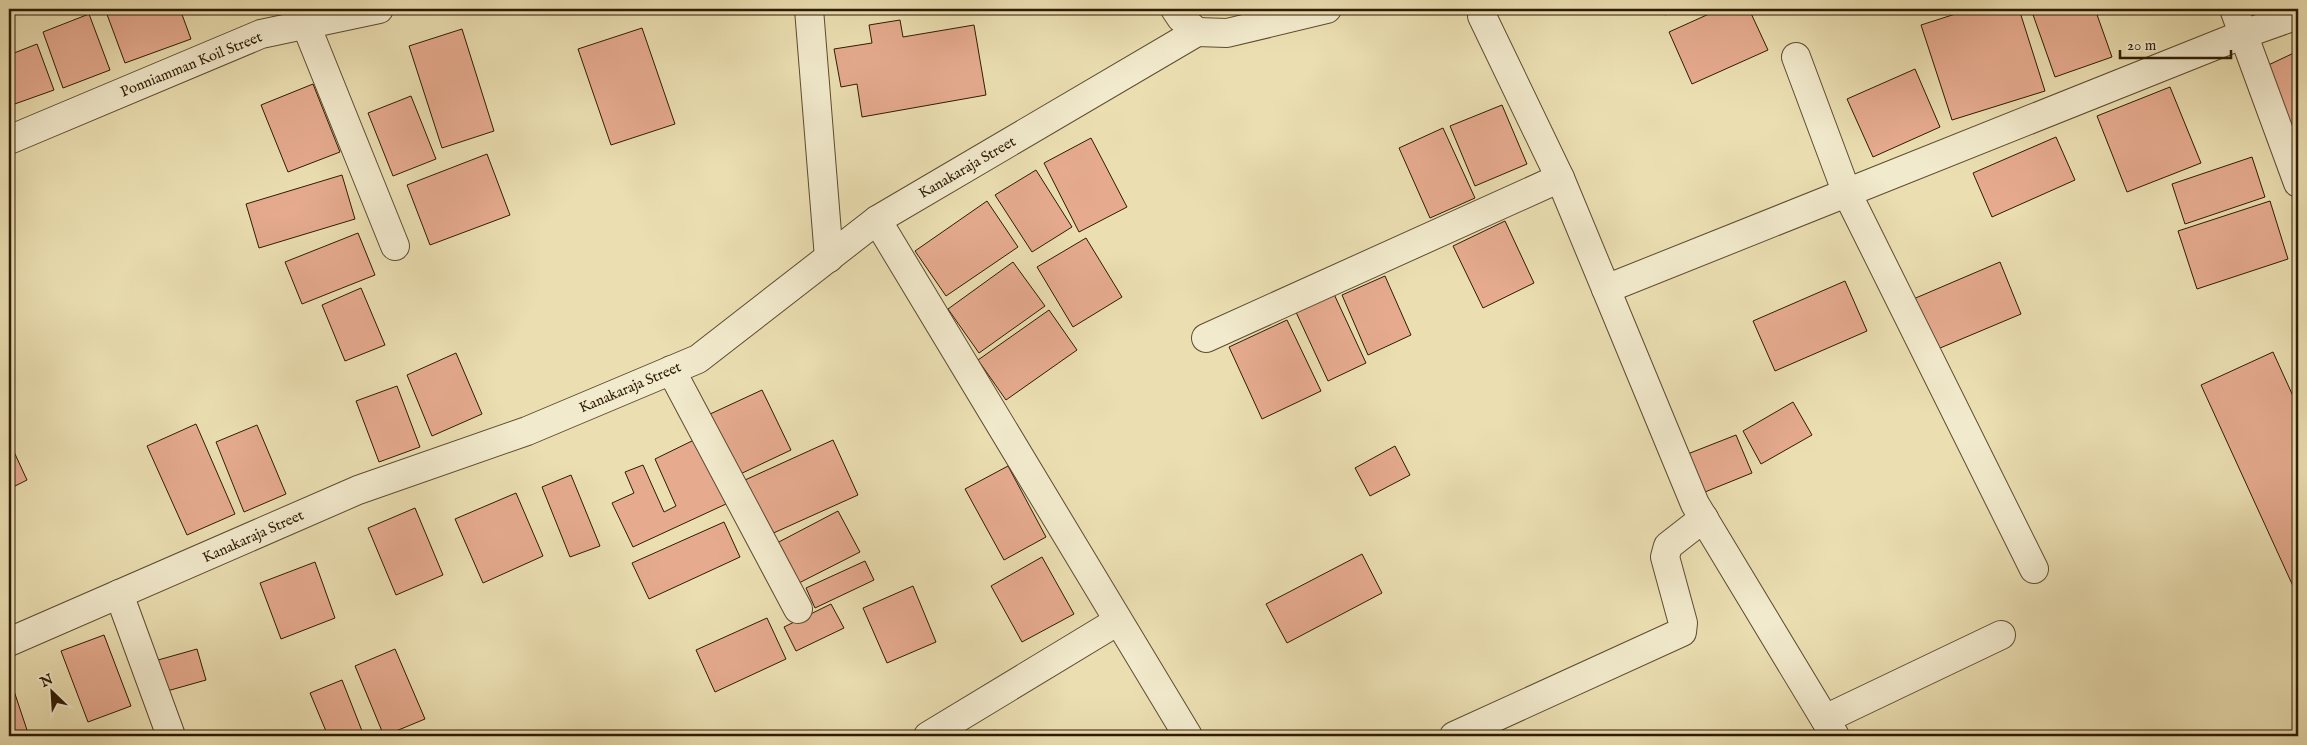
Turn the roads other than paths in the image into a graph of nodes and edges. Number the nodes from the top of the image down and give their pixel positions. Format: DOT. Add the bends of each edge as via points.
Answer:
graph roads {
  1 [pos="379,9"];
  2 [pos="808,9"];
  3 [pos="1175,9"];
  4 [pos="1327,9"];
  5 [pos="2234,9"];
  6 [pos="2298,15"];
  7 [pos="1482,16"];
  8 [pos="306,24"];
  9 [pos="1197,32"];
  10 [pos="2244,34"];
  11 [pos="1796,57"];
  12 [pos="9,140"];
  13 [pos="1560,178"];
  14 [pos="2298,183"];
  15 [pos="1846,192"];
  16 [pos="877,220"];
  17 [pos="395,246"];
  18 [pos="829,258"];
  19 [pos="1606,289"];
  20 [pos="1206,338"];
  21 [pos="671,370"];
  22 [pos="1704,518"];
  23 [pos="2034,569"];
  24 [pos="120,594"];
  25 [pos="798,609"];
  26 [pos="1118,621"];
  27 [pos="2001,635"];
  28 [pos="9,642"];
  29 [pos="1830,728"];
  30 [pos="171,736"];
  31 [pos="928,736"];
  32 [pos="1188,736"];
  33 [pos="1454,736"];
  1 -- 8 [label="street, Ponniamman Koil Street"];
  2 -- 18 [label="street"];
  3 -- 9 [label="street" via="1180,18"];
  4 -- 9 [label="street" via="1228,33"];
  5 -- 10 [label="street"];
  6 -- 10 [label="street"];
  7 -- 13 [label="street"];
  8 -- 12 [label="street, Ponniamman Koil Street" via="261,34"];
  8 -- 17 [label="street"];
  9 -- 16 [label="street, Kanakaraja Street"];
  10 -- 14 [label="street"];
  10 -- 15 [label="street"];
  11 -- 15 [label="street"];
  13 -- 19 [label="street"];
  13 -- 20 [label="street"];
  15 -- 19 [label="street"];
  15 -- 23 [label="street"];
  16 -- 18 [label="street, Kanakaraja Street"];
  16 -- 26 [label="street"];
  18 -- 21 [label="street, Kanakaraja Street" via="698,358"];
  19 -- 22 [label="street" via="1695,504"];
  21 -- 24 [label="street, Kanakaraja Street" via="527,431 358,490"];
  21 -- 25 [label="street"];
  22 -- 29 [label="street"];
  22 -- 33 [label="street" via="1668,546 1665,557 1683,623 1682,632"];
  24 -- 28 [label="street, Kanakaraja Street"];
  24 -- 30 [label="street"];
  26 -- 31 [label="street"];
  26 -- 32 [label="street"];
  27 -- 29 [label="street"];
}
